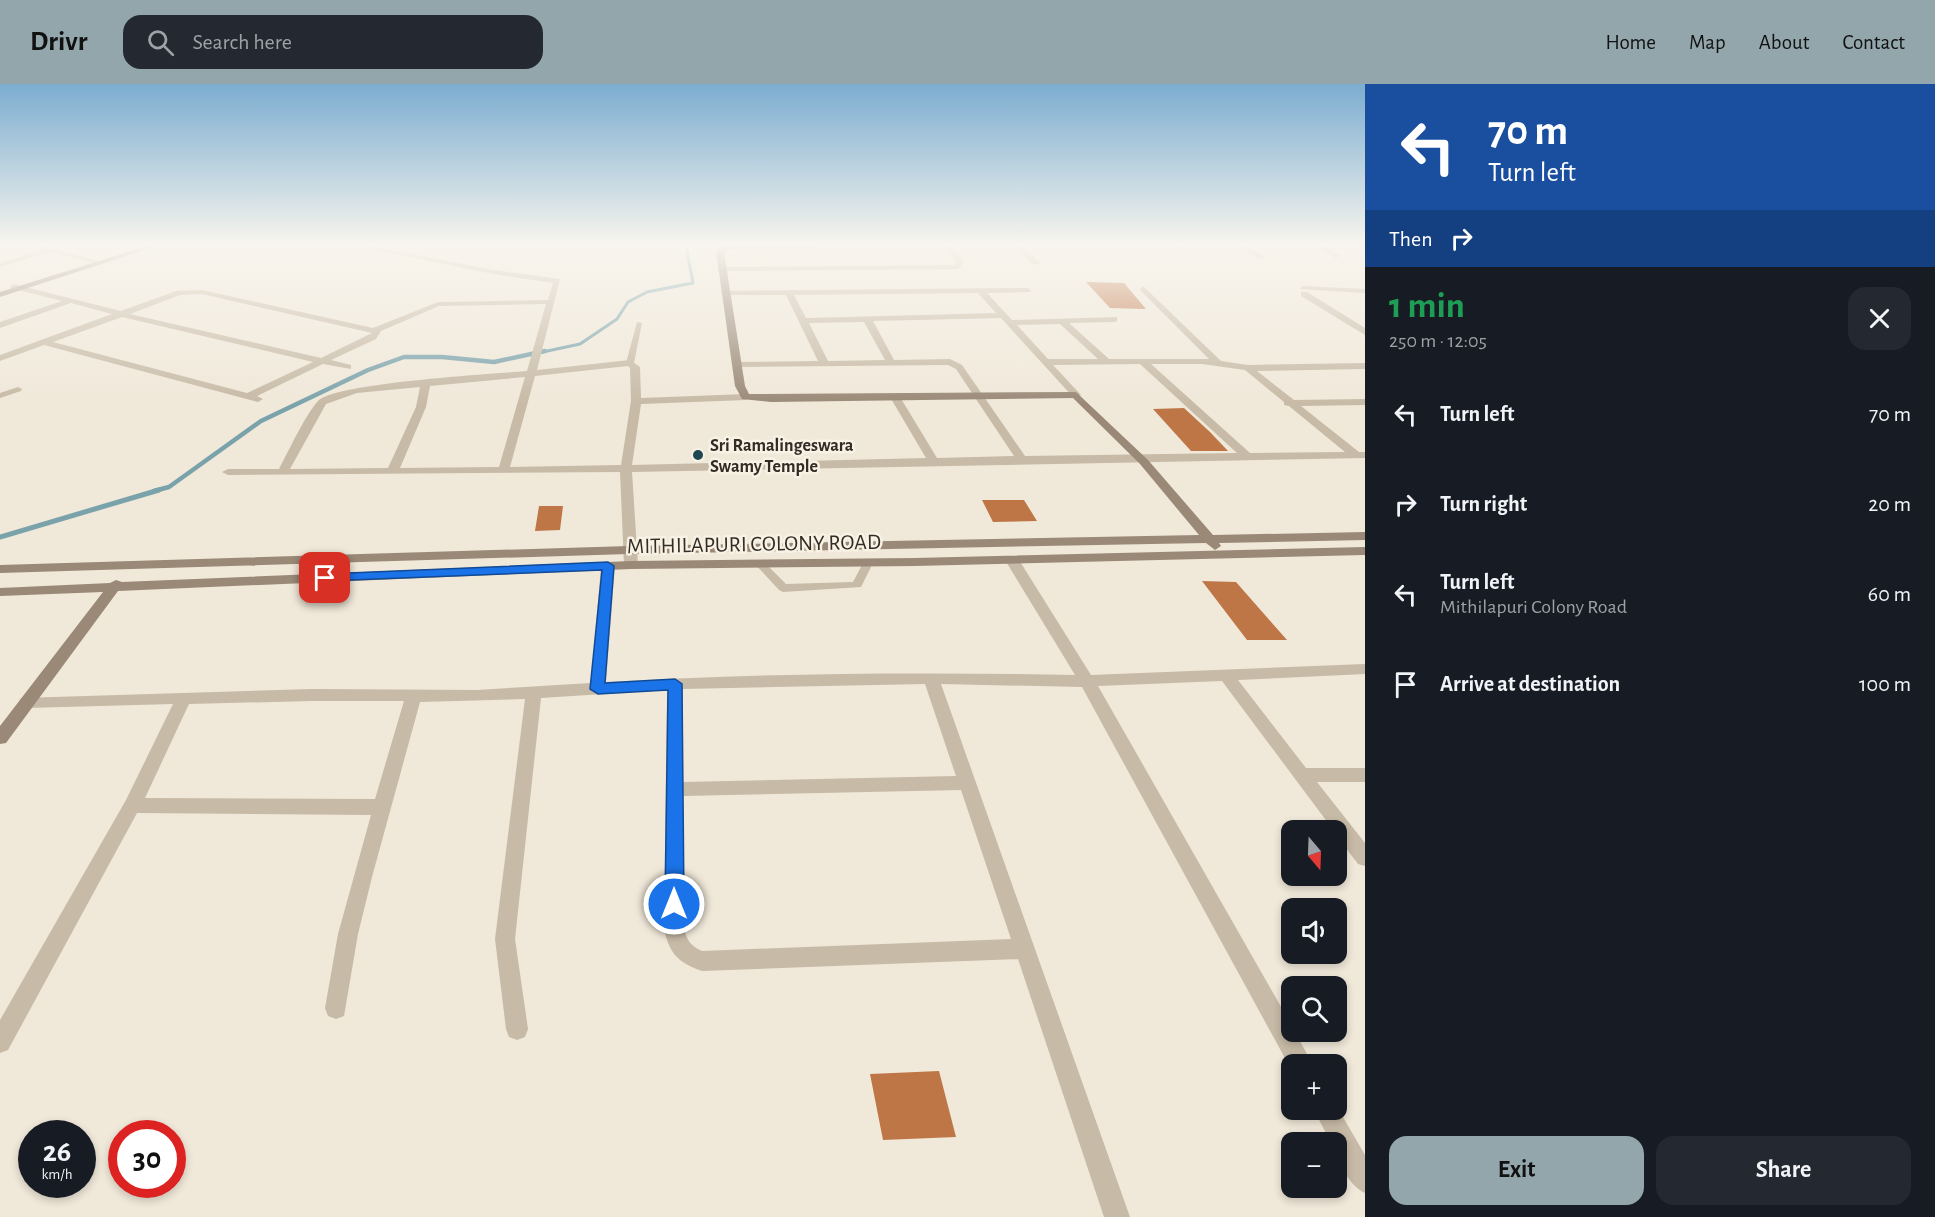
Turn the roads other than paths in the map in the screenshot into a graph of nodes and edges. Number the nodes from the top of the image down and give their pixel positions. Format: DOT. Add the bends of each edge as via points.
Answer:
graph roads {
  1 [pos="62,299"];
  2 [pos="163,299"];
  3 [pos="233,299"];
  4 [pos="551,299"];
  5 [pos="726,299"];
  6 [pos="792,299"];
  7 [pos="989,299"];
  8 [pos="1154,299"];
  9 [pos="1315,299"];
  10 [pos="70,301"];
  11 [pos="550,302"];
  12 [pos="121,314"];
  13 [pos="1004,315"];
  14 [pos="867,319"];
  15 [pos="1114,319"];
  16 [pos="803,321"];
  17 [pos="1062,321"];
  18 [pos="639,323"];
  19 [pos="1011,323"];
  20 [pos="0,325"];
  21 [pos="375,330"];
  22 [pos="1365,332"];
  23 [pos="44,342"];
  24 [pos="0,358"];
  25 [pos="325,361"];
  26 [pos="1107,361"];
  27 [pos="1142,361"];
  28 [pos="891,362"];
  29 [pos="1046,362"];
  30 [pos="1217,362"];
  31 [pos="630,363"];
  32 [pos="824,363"];
  33 [pos="738,365"];
  34 [pos="348,366"];
  35 [pos="1365,366"];
  36 [pos="532,367"];
  37 [pos="1248,368"];
  38 [pos="426,384"];
  39 [pos="18,389"];
  40 [pos="978,395"];
  41 [pos="1076,395"];
  42 [pos="0,396"];
  43 [pos="249,396"];
  44 [pos="746,397"];
  45 [pos="895,397"];
  46 [pos="263,400"];
  47 [pos="636,401"];
  48 [pos="1365,402"];
  49 [pos="1288,403"];
  50 [pos="1246,455"];
  51 [pos="1361,455"];
  52 [pos="1138,456"];
  53 [pos="1021,459"];
  54 [pos="933,461"];
  55 [pos="626,468"];
  56 [pos="504,469"];
  57 [pos="393,470"];
  58 [pos="284,471"];
  59 [pos="228,472"];
  60 [pos="1365,536"];
  61 [pos="1210,540"];
  62 [pos="906,544"];
  63 [pos="629,550"];
  64 [pos="1365,551"];
  65 [pos="1223,555"];
  66 [pos="1012,560"];
  67 [pos="914,562"];
  68 [pos="868,563"];
  69 [pos="760,564"];
  70 [pos="131,565"];
  71 [pos="631,565"];
  72 [pos="608,566"];
  73 [pos="0,569"];
  74 [pos="113,588"];
  75 [pos="0,592"];
  76 [pos="1365,669"];
  77 [pos="1225,674"];
  78 [pos="931,678"];
  79 [pos="1087,681"];
  80 [pos="675,684"];
  81 [pos="598,689"];
  82 [pos="534,693"];
  83 [pos="414,696"];
  84 [pos="183,700"];
  85 [pos="27,702"];
  86 [pos="0,738"];
  87 [pos="1303,774"];
  88 [pos="1365,775"];
  89 [pos="965,783"];
  90 [pos="674,789"];
  91 [pos="132,805"];
  92 [pos="383,807"];
  93 [pos="1365,858"];
  94 [pos="1026,949"];
  95 [pos="336,1008"];
  96 [pos="517,1029"];
  97 [pos="0,1042"];
  98 [pos="1295,1054"];
  99 [pos="1332,1120"];
  100 [pos="1365,1180"];
  101 [pos="1117,1217"];
  1 -- 10 [label="street"];
  2 -- 12 [label="street"];
  3 -- 21 [label="street"];
  4 -- 11 [label="street"];
  5 -- 33 [label="street"];
  6 -- 16 [label="street"];
  7 -- 13 [label="street"];
  8 -- 30 [label="street"];
  9 -- 22 [label="street"];
  10 -- 12 [label="street"];
  10 -- 20 [label="street"];
  11 -- 21 [label="street" via="432,305"];
  11 -- 36 [label="street"];
  12 -- 23 [label="street"];
  12 -- 25 [label="street"];
  13 -- 14 [label="street"];
  13 -- 19 [label="street"];
  14 -- 16 [label="street"];
  14 -- 28 [label="street"];
  15 -- 17 [label="street"];
  16 -- 32 [label="street"];
  17 -- 19 [label="street"];
  17 -- 26 [label="street"];
  18 -- 31 [label="lane"];
  19 -- 29 [label="street"];
  21 -- 25 [label="street" via="378,332 373,337"];
  23 -- 24 [label="street"];
  23 -- 43 [label="street"];
  25 -- 34 [label="street"];
  25 -- 43 [label="street"];
  26 -- 27 [label="street"];
  26 -- 29 [label="street"];
  27 -- 30 [label="street"];
  27 -- 50 [label="street"];
  28 -- 32 [label="street"];
  28 -- 40 [label="street" via="955,364"];
  29 -- 41 [label="street"];
  30 -- 37 [label="street"];
  31 -- 36 [label="street"];
  31 -- 47 [label="street" via="635,367"];
  32 -- 33 [label="street"];
  33 -- 44 [label="street" via="740,386"];
  35 -- 37 [label="street"];
  36 -- 38 [label="street"];
  36 -- 56 [label="street"];
  37 -- 49 [label="street"];
  38 -- 57 [label="street" via="421,407"];
  38 -- 58 [label="street" via="328,398 322,402"];
  39 -- 42 [label="lane"];
  40 -- 41 [label="street"];
  40 -- 45 [label="street"];
  40 -- 53 [label="street"];
  41 -- 52 [label="street"];
  43 -- 46 [label="street"];
  44 -- 45 [label="street"];
  44 -- 47 [label="street"];
  45 -- 54 [label="street"];
  47 -- 55 [label="street"];
  48 -- 49 [label="street"];
  49 -- 51 [label="street"];
  50 -- 51 [label="street"];
  50 -- 52 [label="street"];
  52 -- 53 [label="street"];
  52 -- 61 [label="street"];
  53 -- 54 [label="street"];
  54 -- 55 [label="street"];
  55 -- 56 [label="street"];
  55 -- 63 [label="street"];
  56 -- 57 [label="street"];
  57 -- 58 [label="street"];
  58 -- 59 [label="street"];
  60 -- 61 [label="street, MITHILAPURI COLONY ROAD"];
  61 -- 62 [label="street, MITHILAPURI COLONY ROAD"];
  61 -- 65 [label="street"];
  62 -- 63 [label="street, MITHILAPURI COLONY ROAD"];
  62 -- 67 [label="street"];
  63 -- 70 [label="street, MITHILAPURI COLONY ROAD"];
  63 -- 71 [label="street"];
  64 -- 65 [label="street, MITHILAPURI COLONY ROAD"];
  65 -- 66 [label="street, MITHILAPURI COLONY ROAD"];
  66 -- 67 [label="street, MITHILAPURI COLONY ROAD"];
  66 -- 79 [label="street"];
  67 -- 68 [label="street, MITHILAPURI COLONY ROAD"];
  68 -- 69 [label="street, MITHILAPURI COLONY ROAD"];
  68 -- 69 [label="lane" via="857,585 783,588"];
  69 -- 71 [label="street, MITHILAPURI COLONY ROAD"];
  70 -- 73 [label="street, MITHILAPURI COLONY ROAD"];
  70 -- 74 [label="street"];
  71 -- 72 [label="street, MITHILAPURI COLONY ROAD"];
  72 -- 74 [label="street, MITHILAPURI COLONY ROAD"];
  72 -- 81 [label="street"];
  74 -- 75 [label="street, MITHILAPURI COLONY ROAD"];
  74 -- 85 [label="street"];
  76 -- 77 [label="street"];
  77 -- 79 [label="street"];
  77 -- 87 [label="street"];
  78 -- 79 [label="street"];
  78 -- 80 [label="street"];
  78 -- 89 [label="street"];
  79 -- 98 [label="street"];
  80 -- 81 [label="street"];
  80 -- 90 [label="street"];
  81 -- 82 [label="street"];
  82 -- 83 [label="street"];
  82 -- 96 [label="street" via="505,939"];
  83 -- 84 [label="street"];
  83 -- 92 [label="street"];
  84 -- 85 [label="street"];
  84 -- 91 [label="street"];
  85 -- 86 [label="street"];
  87 -- 88 [label="street"];
  87 -- 93 [label="street"];
  89 -- 90 [label="street"];
  89 -- 94 [label="street"];
  90 -- 94 [label="street" via="674,927 676,945 688,957 702,961"];
  91 -- 92 [label="street"];
  91 -- 97 [label="street"];
  92 -- 95 [label="street" via="348,934"];
  94 -- 101 [label="street"];
  99 -- 100 [label="street"];
}
